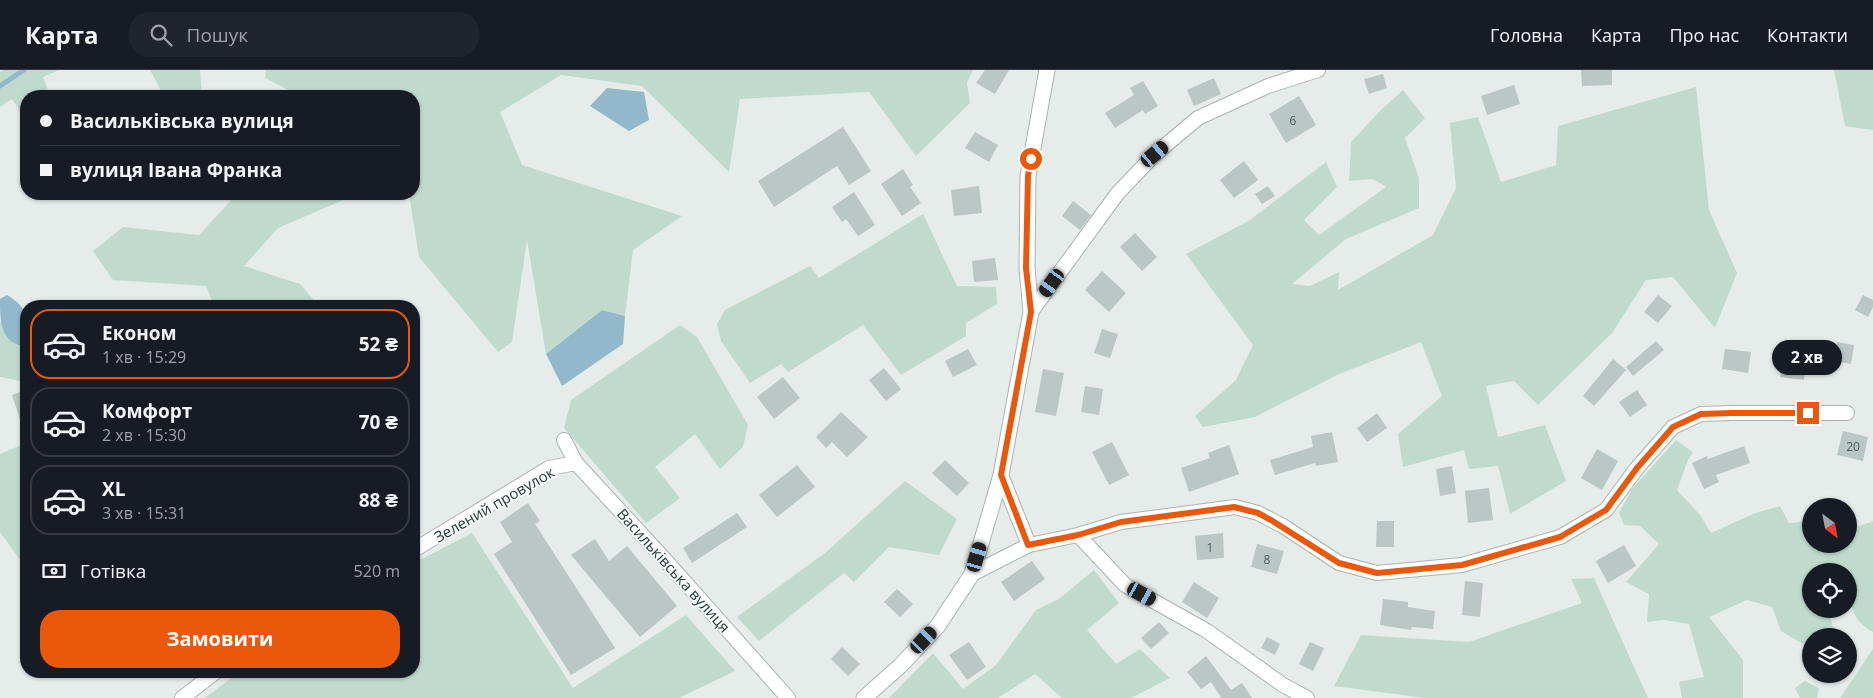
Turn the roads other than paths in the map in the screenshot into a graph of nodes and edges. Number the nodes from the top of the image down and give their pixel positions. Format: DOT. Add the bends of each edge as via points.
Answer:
graph roads {
  1 [pos="1047,70"];
  2 [pos="1318,70"];
  3 [pos="1031,312"];
  4 [pos="1847,413"];
  5 [pos="564,440"];
  6 [pos="576,463"];
  7 [pos="1001,475"];
  8 [pos="1078,535"];
  9 [pos="1028,545"];
  10 [pos="420,546"];
  11 [pos="972,574"];
  12 [pos="208,678"];
  13 [pos="182,698"];
  14 [pos="788,698"];
  15 [pos="864,698"];
  16 [pos="1306,698"];
  1 -- 3 [label="street" via="1028,176 1026,268"];
  2 -- 3 [label="street" via="1268,86 1198,118 1155,154 1117,194"];
  3 -- 7 [label="street"];
  4 -- 8 [label="street" via="1701,414 1673,427 1606,510 1560,537 1462,565 1377,573 1339,563 1258,513 1234,507 1121,522"];
  5 -- 6 [label="street, Васильківська вулиця"];
  6 -- 10 [label="street, Зелений провулок" via="549,468"];
  6 -- 14 [label="street, Васильківська вулиця"];
  7 -- 9 [label="street"];
  7 -- 11 [label="street"];
  8 -- 9 [label="street"];
  8 -- 16 [label="street" via="1125,585 1207,631"];
  9 -- 11 [label="street"];
  11 -- 15 [label="street" via="937,627"];
  12 -- 13 [label="street"];
}
